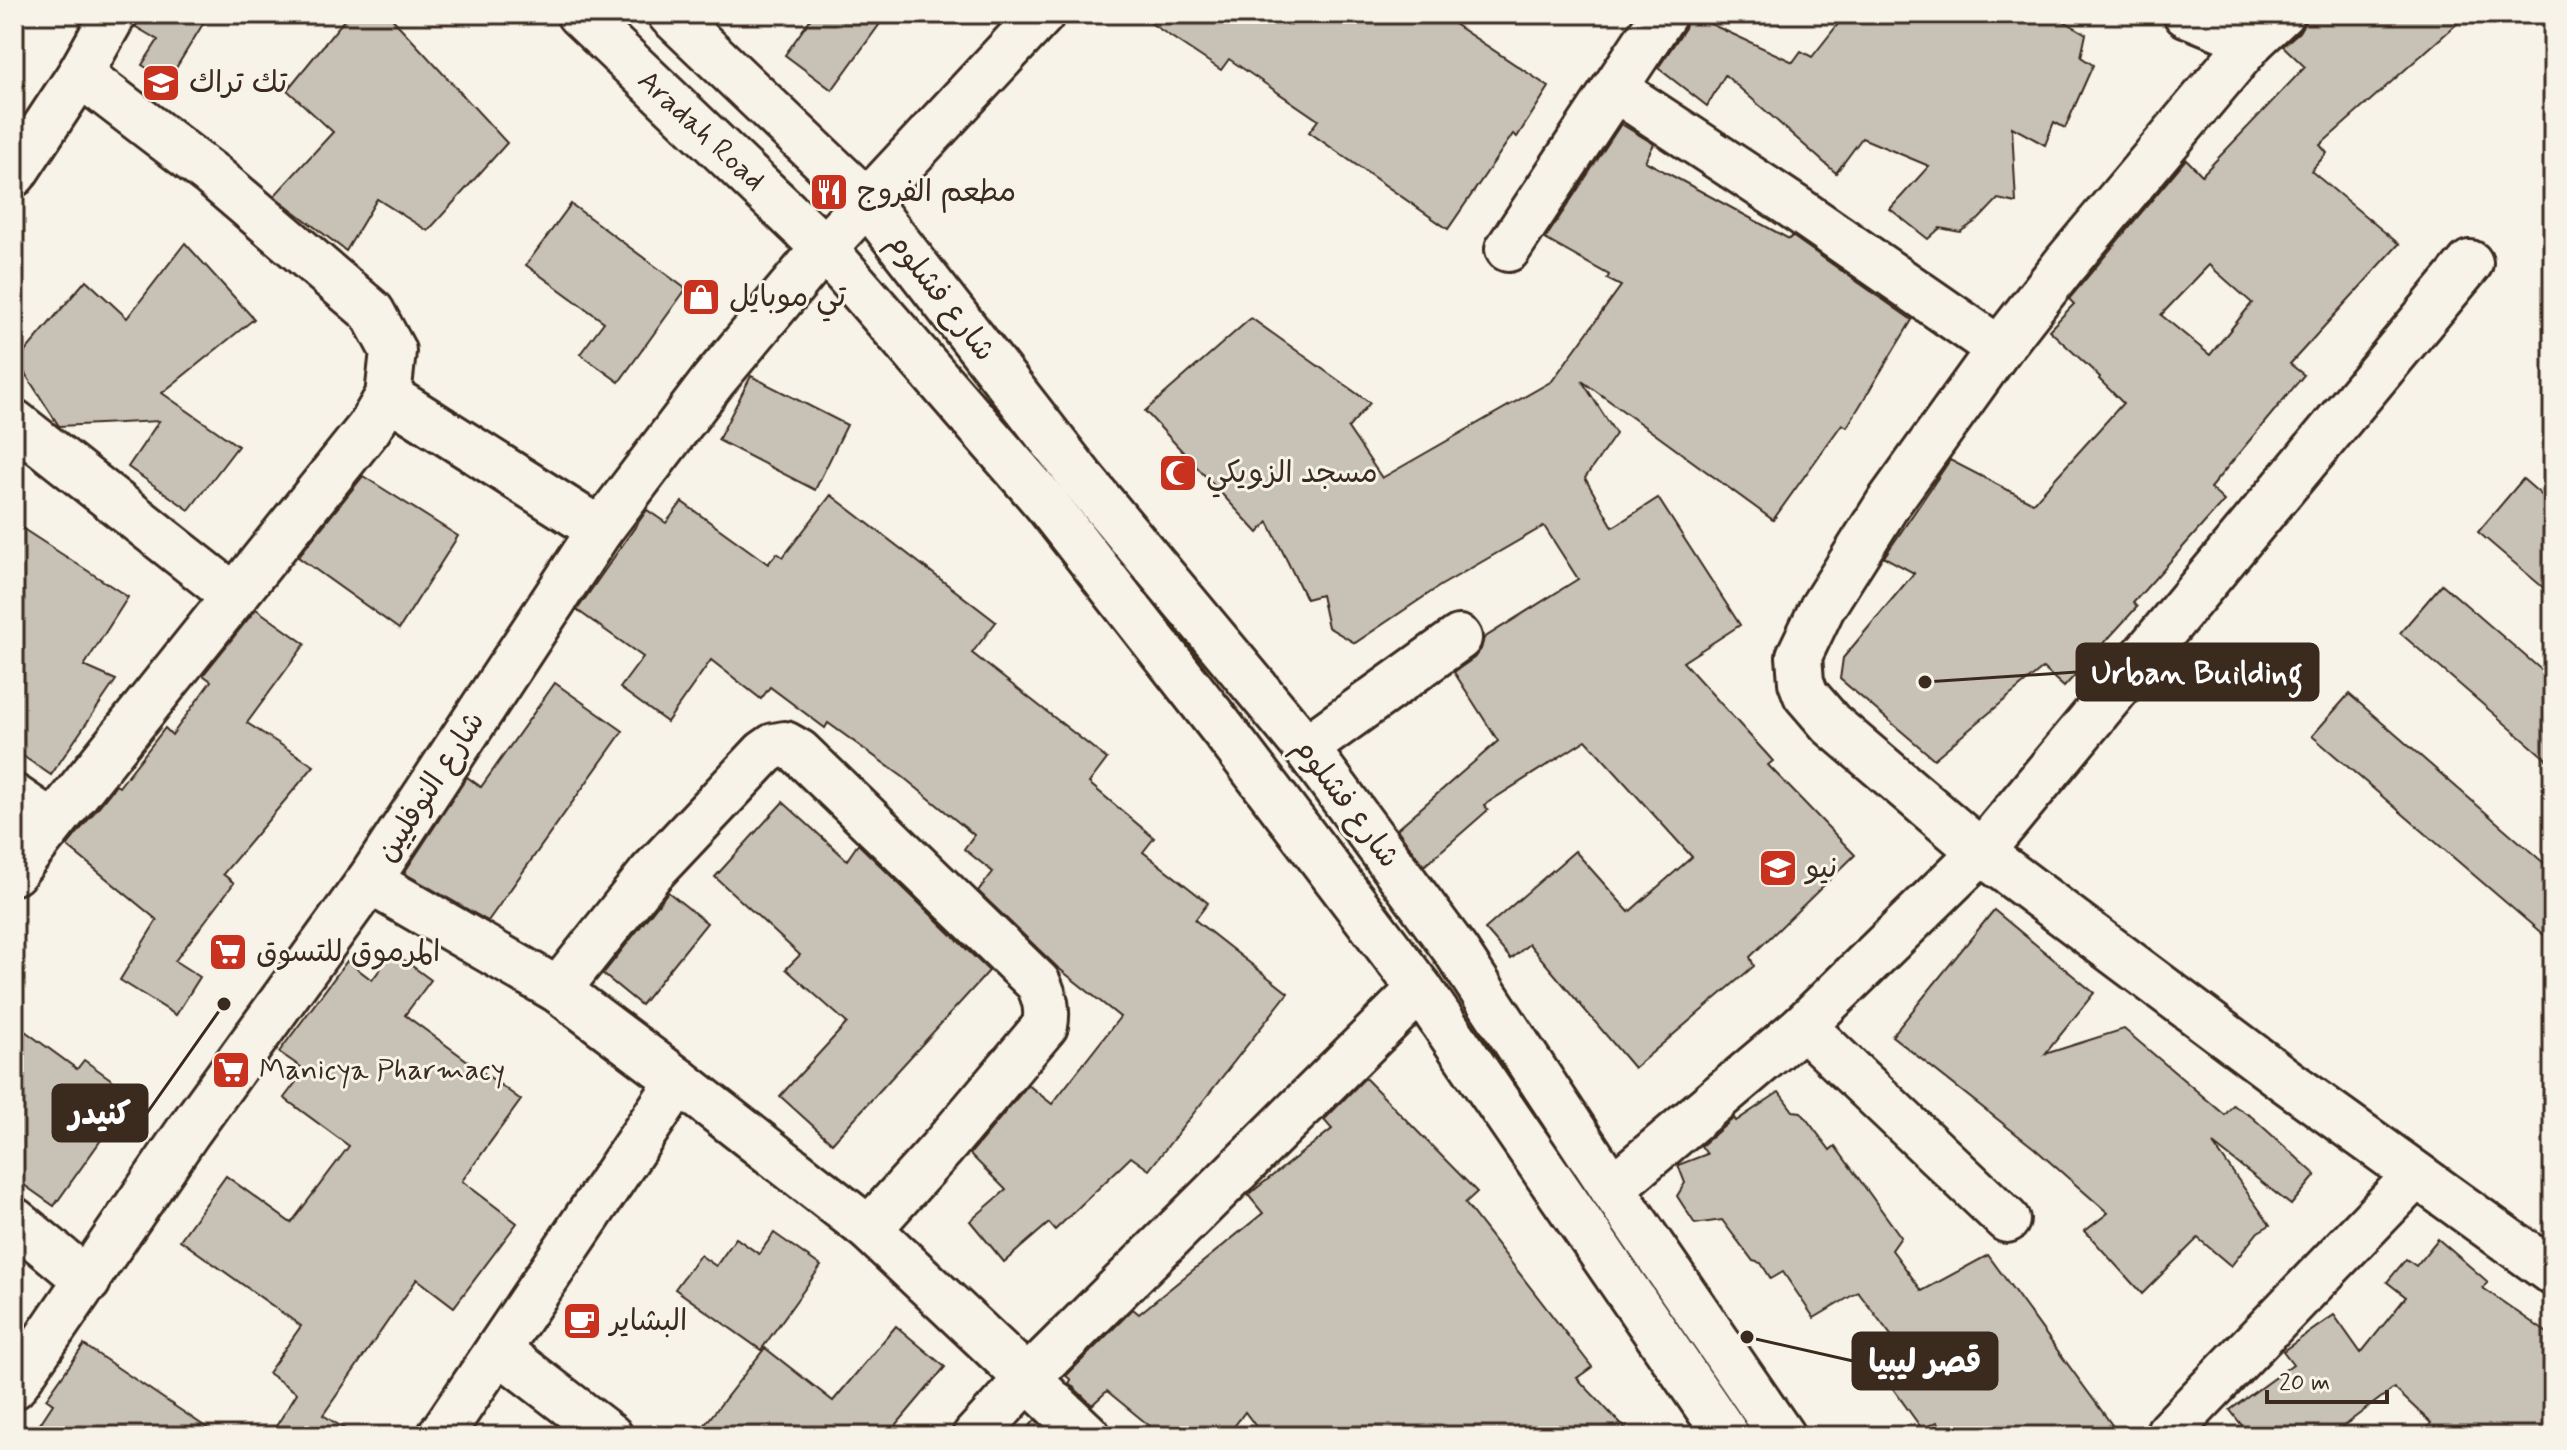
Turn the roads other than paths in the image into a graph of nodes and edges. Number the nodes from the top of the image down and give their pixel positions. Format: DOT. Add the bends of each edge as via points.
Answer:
graph roads {
  1 [pos="114,14"];
  2 [pos="579,14"];
  3 [pos="670,14"];
  4 [pos="1042,14"];
  5 [pos="1664,14"];
  6 [pos="2186,14"];
  7 [pos="2266,27"];
  8 [pos="80,74"];
  9 [pos="1615,89"];
  10 [pos="14,174"];
  11 [pos="866,201"];
  12 [pos="824,248"];
  13 [pos="1508,249"];
  14 [pos="2470,263"];
  15 [pos="1999,349"];
  16 [pos="388,396"];
  17 [pos="14,422"];
  18 [pos="1083,480"];
  19 [pos="1045,502"];
  20 [pos="600,530"];
  21 [pos="234,596"];
  22 [pos="1459,638"];
  23 [pos="1306,748"];
  24 [pos="14,797"];
  25 [pos="52,823"];
  26 [pos="1981,852"];
  27 [pos="14,872"];
  28 [pos="369,881"];
  29 [pos="1420,989"];
  30 [pos="558,990"];
  31 [pos="1803,1026"];
  32 [pos="679,1081"];
  33 [pos="2416,1175"];
  34 [pos="1612,1188"];
  35 [pos="14,1220"];
  36 [pos="2007,1220"];
  37 [pos="869,1229"];
  38 [pos="2553,1273"];
  39 [pos="88,1281"];
  40 [pos="498,1350"];
  41 [pos="1027,1379"];
  42 [pos="14,1386"];
  43 [pos="2169,1432"];
  44 [pos="440,1436"];
  45 [pos="610,1436"];
  46 [pos="975,1436"];
  47 [pos="1088,1436"];
  48 [pos="1727,1436"];
  49 [pos="1782,1436"];
  1 -- 8 [label="street"];
  2 -- 12 [label="street, Aradah Road"];
  3 -- 11 [label="street, Aradah Road"];
  4 -- 11 [label="street, شارع النوفليين"];
  5 -- 9 [label="street"];
  6 -- 7 [label="street"];
  7 -- 15 [label="street"];
  8 -- 10 [label="street"];
  8 -- 16 [label="street" via="212,175 372,312 393,351"];
  9 -- 13 [label="street"];
  9 -- 15 [label="street"];
  11 -- 12 [label="street, شارع النوفليين"];
  11 -- 18 [label="street, شارع فشلوم"];
  12 -- 19 [label="street, شارع فشلوم"];
  12 -- 20 [label="street, شارع النوفليين" via="713,381"];
  14 -- 26 [label="street"];
  15 -- 26 [label="street" via="1889,502 1822,608 1799,656 1806,695 1831,724"];
  16 -- 20 [label="street"];
  16 -- 21 [label="street" via="369,428"];
  17 -- 21 [label="street"];
  18 -- 19 [label="street"];
  18 -- 23 [label="street, شارع فشلوم"];
  19 -- 29 [label="street, شارع فشلوم"];
  20 -- 28 [label="street, شارع النوفليين"];
  21 -- 25 [label="street"];
  22 -- 23 [label="street"];
  23 -- 34 [label="street, شارع فشلوم" via="1456,951"];
  24 -- 25 [label="street"];
  25 -- 27 [label="street"];
  26 -- 31 [label="street"];
  26 -- 33 [label="street"];
  28 -- 30 [label="street"];
  28 -- 39 [label="street, شارع النوفليين" via="189,1130"];
  29 -- 41 [label="street"];
  29 -- 48 [label="street, شارع فشلوم"];
  30 -- 32 [label="street"];
  30 -- 37 [label="street" via="651,873 764,753 785,744 799,752 1038,983 1045,999 1045,1026"];
  31 -- 34 [label="street"];
  31 -- 36 [label="street"];
  32 -- 37 [label="street"];
  32 -- 40 [label="street"];
  33 -- 38 [label="street"];
  33 -- 43 [label="street"];
  34 -- 49 [label="street, شارع فشلوم"];
  35 -- 39 [label="street"];
  37 -- 41 [label="street"];
  39 -- 42 [label="street, شارع النوفليين"];
  40 -- 44 [label="street"];
  40 -- 45 [label="street"];
  41 -- 46 [label="street"];
  41 -- 47 [label="street"];
}
